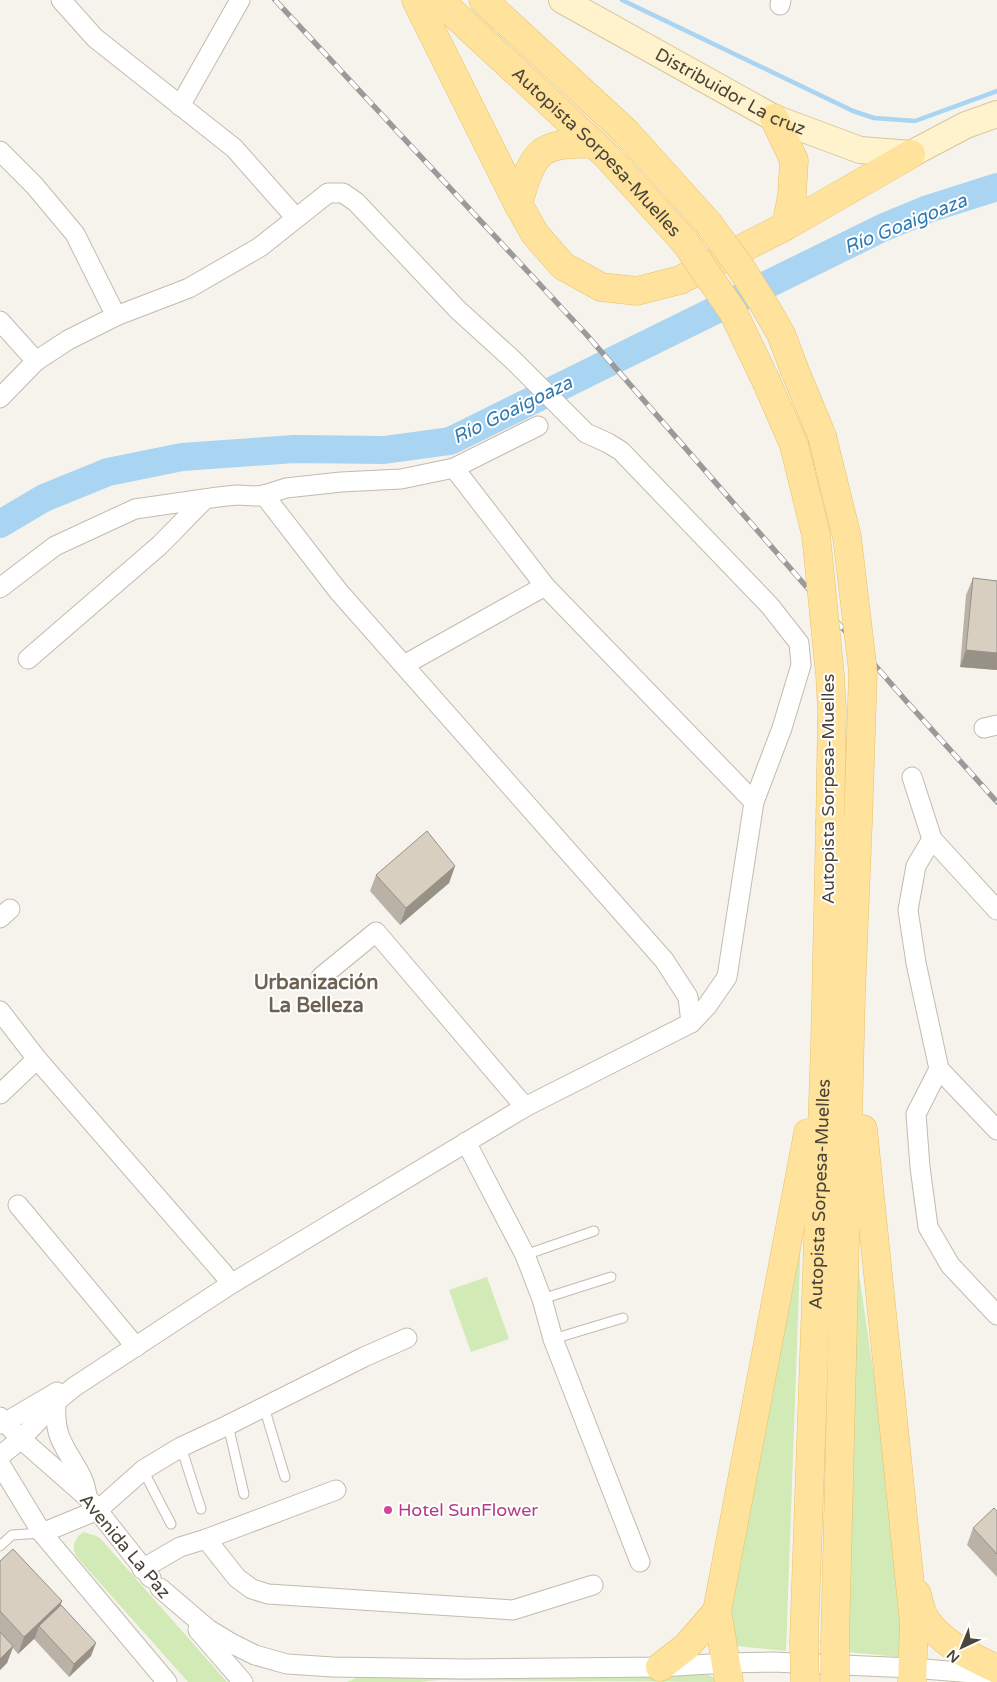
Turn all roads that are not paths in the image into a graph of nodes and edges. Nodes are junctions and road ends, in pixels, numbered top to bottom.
1 (60, 0) edge
2 (240, 0) edge
3 (416, 0) edge
4 (439, 0) edge
5 (483, 0) edge
6 (501, 0) edge
7 (562, 0) edge
8 (513, 28) junction
9 (180, 106) junction
10 (997, 114) edge
11 (774, 118) junction
12 (593, 144) junction
13 (0, 151) edge
14 (911, 154) junction
15 (518, 204) junction
16 (296, 218) junction
17 (786, 226) junction
18 (116, 316) junction
19 (0, 321) edge
20 (36, 361) junction
21 (0, 398) edge
22 (538, 426) dead end
23 (454, 468) junction
24 (264, 495) junction
25 (204, 500) junction
26 (545, 586) junction
27 (0, 588) edge
28 (28, 659) dead end
29 (404, 664) junction
30 (912, 777) dead end
31 (754, 802) junction
32 (932, 839) junction
33 (997, 910) edge
34 (321, 977) dead end
35 (851, 996) junction
36 (0, 1011) edge
37 (691, 1023) junction
38 (825, 1044) junction
39 (38, 1059) junction
40 (939, 1069) junction
41 (0, 1094) edge
42 (525, 1107) junction
43 (997, 1130) edge
44 (466, 1142) junction
45 (18, 1205) dead end
46 (594, 1231) dead end
47 (525, 1254) junction
48 (612, 1277) dead end
49 (231, 1284) junction
50 (542, 1299) junction
51 (997, 1315) edge
52 (623, 1318) dead end
53 (407, 1338) dead end
54 (553, 1339) junction
55 (136, 1347) junction
56 (74, 1387) junction
57 (56, 1402) junction
58 (264, 1406) junction
59 (2, 1421) edge
60 (228, 1425) junction
61 (21, 1439) junction
62 (181, 1446) junction
63 (0, 1456) edge
64 (0, 1464) edge
65 (144, 1470) junction
66 (285, 1477) dead end
67 (336, 1490) dead end
68 (244, 1494) dead end
69 (92, 1503) junction
70 (201, 1509) dead end
71 (171, 1524) dead end
72 (42, 1533) junction
73 (206, 1539) junction
74 (0, 1546) edge
75 (640, 1562) dead end
76 (908, 1567) junction
77 (142, 1568) junction
78 (593, 1585) dead end
79 (160, 1588) junction
80 (716, 1611) junction
81 (660, 1667) junction
82 (997, 1669) edge
83 (728, 1672) edge
84 (912, 1675) edge
85 (997, 1676) edge
86 (167, 1682) edge
87 (243, 1682) edge
88 (805, 1682) edge
89 (835, 1682) edge

1 - 9 street
2 - 9 street
3 - 15 main road
4 - 12 main road, Autopista Sorpesa-Muelles
5 - 8 main road, Autopista Sorpesa-Muelles
6 - 8 main road
7 - 11 main road, Distribuidor La cruz
8 - 35 main road, Autopista Sorpesa-Muelles, bridge
9 - 16 street
10 - 14 main road
11 - 14 main road, Distribuidor La cruz
11 - 17 main road
12 - 15 main road
12 - 38 main road, Autopista Sorpesa-Muelles, bridge
13 - 18 street
14 - 17 main road
15 - 17 main road
16 - 18 street
16 - 31 street
18 - 20 street
19 - 20 street
20 - 21 street
22 - 23 street
23 - 24 street
23 - 26 street
24 - 25 street
24 - 29 street
25 - 27 street
25 - 28 street
26 - 29 street
26 - 31 street
29 - 37 street
30 - 32 street
31 - 37 street
32 - 33 street
32 - 40 street
34 - 42 street
35 - 76 main road
35 - 89 main road, Autopista Sorpesa-Muelles, bridge
36 - 39 street
37 - 42 street
38 - 80 main road
38 - 88 main road, Autopista Sorpesa-Muelles, bridge
39 - 41 street
39 - 49 street
40 - 43 street
40 - 51 street
42 - 44 street
44 - 47 street
44 - 49 street
45 - 55 street
46 - 47 lane
47 - 50 street
48 - 50 lane
49 - 55 street
50 - 54 street
52 - 54 lane
53 - 58 street
54 - 75 street
55 - 56 street
56 - 57 street
56 - 59 street
57 - 61 street
57 - 69 street
58 - 60 street
58 - 66 lane
59 - 61 street, Avenida La Paz
60 - 62 street
60 - 68 lane
61 - 63 street
61 - 69 street, Avenida La Paz
62 - 65 street
62 - 70 lane
64 - 72 street
65 - 69 street
65 - 71 lane
67 - 73 street
69 - 72 street
69 - 77 street, Avenida La Paz
72 - 74 lane
72 - 86 street
73 - 77 street
73 - 78 street
76 - 82 main road
76 - 84 main road
77 - 79 street, Avenida La Paz
79 - 81 street
79 - 87 street, Avenida La Paz
80 - 81 main road
80 - 83 main road
81 - 83 street
83 - 84 street
84 - 85 street

